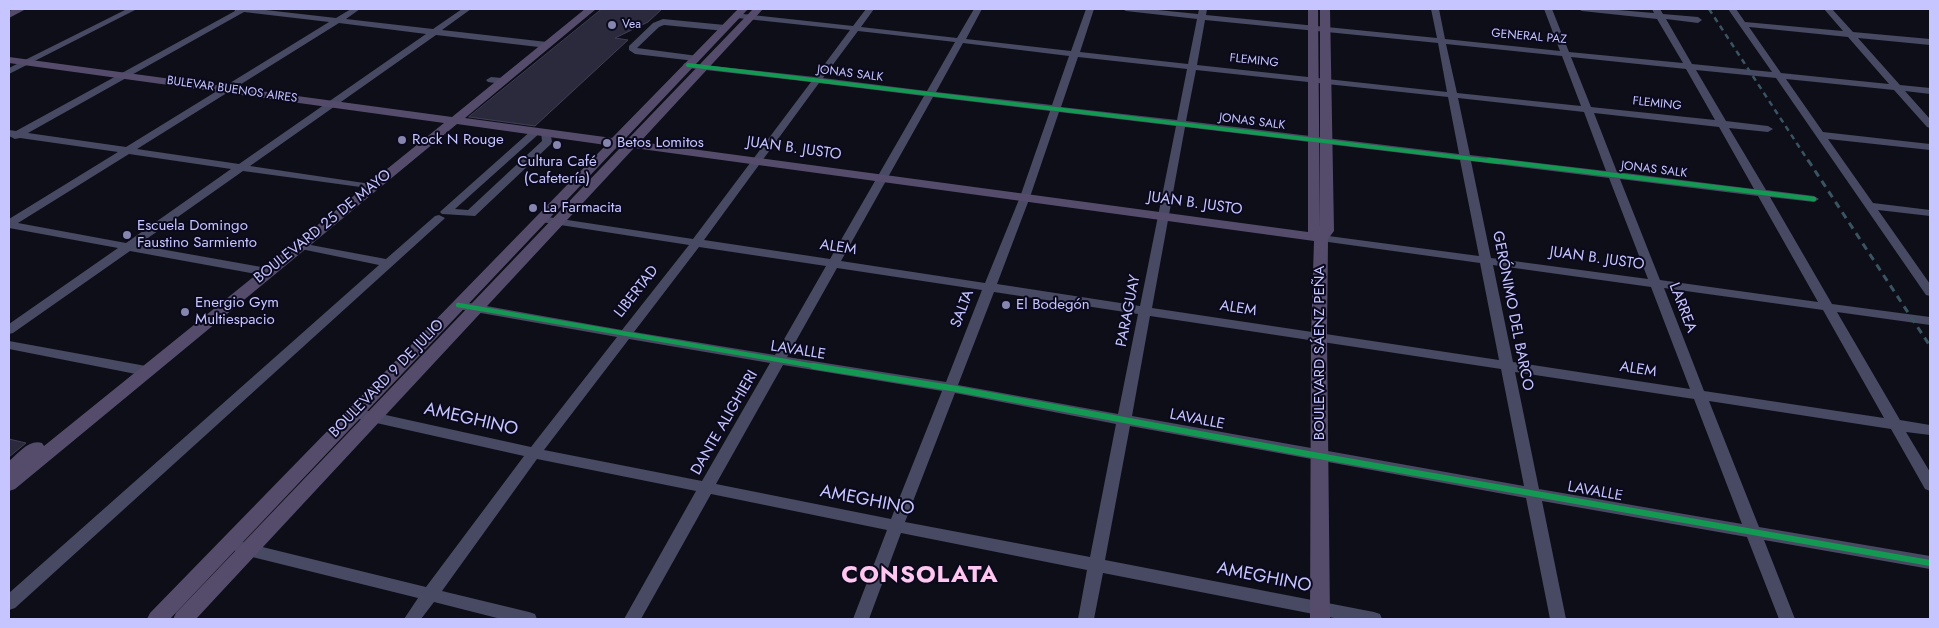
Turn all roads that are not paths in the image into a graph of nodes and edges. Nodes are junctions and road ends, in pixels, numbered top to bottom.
1 (21, 9) edge
2 (133, 9) edge
3 (238, 9) edge
4 (243, 9) edge
5 (356, 9) edge
6 (467, 9) edge
7 (579, 9) edge
8 (591, 9) edge
9 (870, 9) edge
10 (978, 9) edge
11 (1090, 9) edge
12 (1126, 9) edge
13 (1313, 9) edge
14 (1325, 9) edge
15 (1435, 9) edge
16 (1548, 9) edge
17 (1582, 9) edge
18 (1732, 9) edge
19 (1828, 9) edge
20 (747, 12) edge
21 (1658, 12) edge
22 (1203, 13) edge
23 (9, 14) edge
24 (337, 20) junction
25 (1698, 20) dead end
26 (1742, 24) junction
27 (725, 28) junction
28 (1313, 28) junction
29 (855, 29) junction
30 (1325, 29) junction
31 (434, 32) junction
32 (1850, 34) junction
33 (960, 41) junction
34 (1442, 41) junction
35 (1930, 42) edge
36 (541, 45) junction
37 (1565, 53) junction
38 (1074, 54) junction
39 (9, 60) edge
40 (27, 62) junction
41 (695, 64) junction
42 (1689, 66) junction
43 (1192, 67) junction
44 (9, 71) edge
45 (124, 75) junction
46 (1779, 76) junction
47 (1319, 80) junction
48 (817, 81) junction
49 (1898, 88) junction
50 (226, 89) junction
51 (1930, 91) edge
52 (930, 94) junction
53 (1452, 95) junction
54 (332, 103) junction
55 (1055, 109) junction
56 (1587, 109) junction
57 (450, 119) junction
58 (1181, 124) junction
59 (1723, 124) junction
60 (1930, 125) edge
61 (1768, 129) dead end
62 (541, 131) junction
63 (1820, 134) junction
64 (12, 136) edge
65 (1313, 140) junction
66 (614, 141) junction
67 (1326, 141) junction
68 (632, 144) junction
69 (1930, 147) edge
70 (127, 151) junction
71 (1465, 158) junction
72 (756, 161) junction
73 (240, 167) junction
74 (1613, 176) junction
75 (882, 178) junction
76 (366, 186) junction
77 (1763, 194) junction
78 (1025, 197) junction
79 (1814, 199) dead end
80 (1870, 206) junction
81 (1930, 214) edge
82 (442, 215) junction
83 (1164, 216) junction
84 (549, 220) junction
85 (9, 224) edge
86 (1320, 238) junction
87 (696, 243) junction
88 (300, 246) junction
89 (127, 247) junction
90 (1486, 260) junction
91 (388, 263) junction
92 (834, 264) junction
93 (261, 271) junction
94 (1655, 283) junction
95 (988, 287) junction
96 (1930, 292) edge
97 (458, 304) junction
98 (1828, 307) junction
99 (476, 308) junction
100 (1145, 311) junction
101 (1930, 321) edge
102 (9, 330) edge
103 (626, 334) junction
104 (1319, 337) junction
105 (9, 345) edge
106 (780, 360) junction
107 (1507, 366) junction
108 (140, 370) junction
109 (951, 388) junction
110 (1699, 395) junction
111 (354, 413) junction
112 (372, 417) junction
113 (1125, 419) junction
114 (1896, 425) junction
115 (1930, 430) edge
116 (534, 454) junction
117 (1319, 456) junction
118 (9, 470) edge
119 (9, 484) edge
120 (1930, 485) edge
121 (707, 488) junction
122 (1533, 494) junction
123 (896, 526) junction
124 (1752, 531) junction
125 (228, 545) junction
126 (250, 549) junction
127 (1930, 563) edge
128 (1096, 565) junction
129 (430, 595) junction
130 (9, 603) edge
131 (1320, 614) edge
132 (157, 619) edge
133 (183, 619) edge
134 (412, 619) edge
135 (529, 619) edge
136 (632, 619) edge
137 (862, 619) edge
138 (1086, 619) edge
139 (1374, 619) edge
140 (1558, 619) edge
141 (1787, 619) edge

1 - 23 main road
2 - 40 street
3 - 4 street
4 - 24 street
4 - 45 street
5 - 24 street
6 - 31 street
7 - 36 main road, BOULEVARD 25 DE MAYO
8 - 36 main road, BOULEVARD 25 DE MAYO
9 - 29 street, LIBERTAD
10 - 33 street, DANTE ALIGHIERI
11 - 38 street, SALTA
12 - 22 street, GENERAL PAZ
13 - 28 main road, BOULEVARD SÁENZ PEÑA
14 - 30 main road, BOULEVARD SÁENZ PEÑA
15 - 34 street, GERÓNIMO DEL BARCO
16 - 37 street, LARREA
17 - 21 street
18 - 26 street
19 - 32 street
20 - 27 main road, BOULEVARD 9 DE JULIO
20 - 29 street, FLEMING
20 - 41 main road, BOULEVARD 9 DE JULIO
21 - 25 street
21 - 42 street
22 - 28 street, GENERAL PAZ
22 - 43 street, PARAGUAY
24 - 31 street
24 - 50 street
26 - 32 street
26 - 46 street
27 - 41 main road, BOULEVARD 9 DE JULIO
27 - 41 street, JONAS SALK
28 - 30 street, GENERAL PAZ
28 - 47 main road, BOULEVARD SÁENZ PEÑA
29 - 33 street, FLEMING
29 - 48 street, LIBERTAD
30 - 34 street, GENERAL PAZ
30 - 47 main road, BOULEVARD SÁENZ PEÑA
31 - 36 street
31 - 54 street
32 - 35 street
32 - 49 street
33 - 38 street, FLEMING
33 - 52 street, DANTE ALIGHIERI
34 - 37 street, GENERAL PAZ
34 - 53 street, GERÓNIMO DEL BARCO
36 - 57 main road, BOULEVARD 25 DE MAYO
37 - 42 street, GENERAL PAZ
37 - 56 street, LARREA
38 - 43 street, FLEMING
38 - 55 street, SALTA
39 - 40 main road, BULEVAR BUENOS AIRES
40 - 44 street
40 - 45 main road, BULEVAR BUENOS AIRES
41 - 48 street, JONAS SALK
41 - 66 main road, BOULEVARD 9 DE JULIO
41 - 68 main road, BOULEVARD 9 DE JULIO
42 - 46 street, GENERAL PAZ
42 - 59 street
43 - 47 street, FLEMING
43 - 58 street, PARAGUAY
45 - 50 main road, BULEVAR BUENOS AIRES
45 - 64 street
46 - 49 street, GENERAL PAZ
46 - 63 street
47 - 53 street, FLEMING
47 - 65 main road, BOULEVARD SÁENZ PEÑA
47 - 67 main road, BOULEVARD SÁENZ PEÑA
48 - 52 street, JONAS SALK
48 - 72 street, LIBERTAD
49 - 51 street, GENERAL PAZ
49 - 60 street
50 - 54 main road, BULEVAR BUENOS AIRES
50 - 70 street
52 - 55 street, JONAS SALK
52 - 75 street, DANTE ALIGHIERI
53 - 56 street, FLEMING
53 - 71 street, GERÓNIMO DEL BARCO
54 - 57 main road, BULEVAR BUENOS AIRES
54 - 73 street
55 - 58 street, JONAS SALK
55 - 78 street, SALTA
56 - 59 street, FLEMING
56 - 74 street, LARREA
57 - 62 main road, JUAN B. JUSTO
57 - 76 main road, BOULEVARD 25 DE MAYO
58 - 65 street, JONAS SALK
58 - 83 street, PARAGUAY
59 - 61 street, FLEMING
59 - 77 street
62 - 66 main road, JUAN B. JUSTO
62 - 82 street
62 - 82 street
63 - 69 street
63 - 80 street
64 - 70 street
65 - 67 street, JONAS SALK
65 - 86 main road, BOULEVARD SÁENZ PEÑA
66 - 68 main road, JUAN B. JUSTO
66 - 84 main road, BOULEVARD 9 DE JULIO
67 - 71 street, JONAS SALK
67 - 86 main road, BOULEVARD SÁENZ PEÑA
68 - 72 main road, JUAN B. JUSTO
68 - 84 main road, BOULEVARD 9 DE JULIO
70 - 73 street
70 - 85 street
71 - 74 street, JONAS SALK
71 - 90 street, GERÓNIMO DEL BARCO
72 - 75 main road, JUAN B. JUSTO
72 - 87 street, LIBERTAD
73 - 76 street
73 - 89 street
74 - 77 street, JONAS SALK
74 - 94 street, LARREA
75 - 78 main road, JUAN B. JUSTO
75 - 92 street, DANTE ALIGHIERI
76 - 88 main road, BOULEVARD 25 DE MAYO
76 - 93 main road, BOULEVARD 25 DE MAYO
77 - 79 street, JONAS SALK
77 - 98 street
78 - 83 main road, JUAN B. JUSTO
78 - 95 street, SALTA
80 - 81 street
80 - 96 street
82 - 91 street
83 - 86 main road, JUAN B. JUSTO
83 - 100 street, PARAGUAY
84 - 87 street, ALEM
84 - 97 main road, BOULEVARD 9 DE JULIO
84 - 99 main road, BOULEVARD 9 DE JULIO
85 - 89 street
86 - 90 street, JUAN B. JUSTO
86 - 104 main road, BOULEVARD SÁENZ PEÑA
87 - 92 street, ALEM
87 - 103 street, LIBERTAD
88 - 91 street
88 - 93 main road, BOULEVARD 25 DE MAYO
89 - 93 street
89 - 102 street
90 - 94 street, JUAN B. JUSTO
90 - 107 street, GERÓNIMO DEL BARCO
91 - 130 street
92 - 95 street, ALEM
92 - 106 street, DANTE ALIGHIERI
93 - 108 main road, BOULEVARD 25 DE MAYO
94 - 98 street, JUAN B. JUSTO
94 - 110 street, LARREA
95 - 100 street, ALEM
95 - 109 street, SALTA
97 - 99 street, LAVALLE
97 - 111 main road, BOULEVARD 9 DE JULIO
98 - 101 street, JUAN B. JUSTO
98 - 114 street
99 - 103 street, LAVALLE
99 - 112 main road, BOULEVARD 9 DE JULIO
100 - 104 street, ALEM
100 - 113 street, PARAGUAY
103 - 106 street, LAVALLE
103 - 116 street, LIBERTAD
104 - 107 street, ALEM
104 - 117 main road, BOULEVARD SÁENZ PEÑA
105 - 108 street
106 - 109 street, LAVALLE
106 - 121 street, DANTE ALIGHIERI
107 - 110 street, ALEM
107 - 122 street, GERÓNIMO DEL BARCO
108 - 118 main road, BOULEVARD 25 DE MAYO
108 - 119 main road, BOULEVARD 25 DE MAYO
109 - 113 street, LAVALLE
109 - 123 street, SALTA
110 - 114 street, ALEM
110 - 124 street, LARREA
111 - 112 street, AMEGHINO
111 - 125 main road, BOULEVARD 9 DE JULIO
112 - 116 street, AMEGHINO
112 - 126 main road, BOULEVARD 9 DE JULIO
113 - 117 street, LAVALLE
113 - 128 street, PARAGUAY
114 - 115 street, ALEM
114 - 120 street
116 - 121 street, AMEGHINO
116 - 129 street, LIBERTAD
117 - 122 street, LAVALLE
117 - 131 main road, BOULEVARD SÁENZ PEÑA
121 - 123 street, AMEGHINO
121 - 136 street, DANTE ALIGHIERI
122 - 124 street, LAVALLE
122 - 140 street, GERÓNIMO DEL BARCO
123 - 128 street, AMEGHINO
123 - 137 street, SALTA
124 - 127 street, LAVALLE
124 - 141 street, LARREA
125 - 126 street
125 - 132 main road, BOULEVARD 9 DE JULIO
126 - 129 street
126 - 133 main road, BOULEVARD 9 DE JULIO
128 - 131 street, AMEGHINO
128 - 138 street, PARAGUAY
129 - 134 street, LIBERTAD
129 - 135 street
131 - 139 street, AMEGHINO

